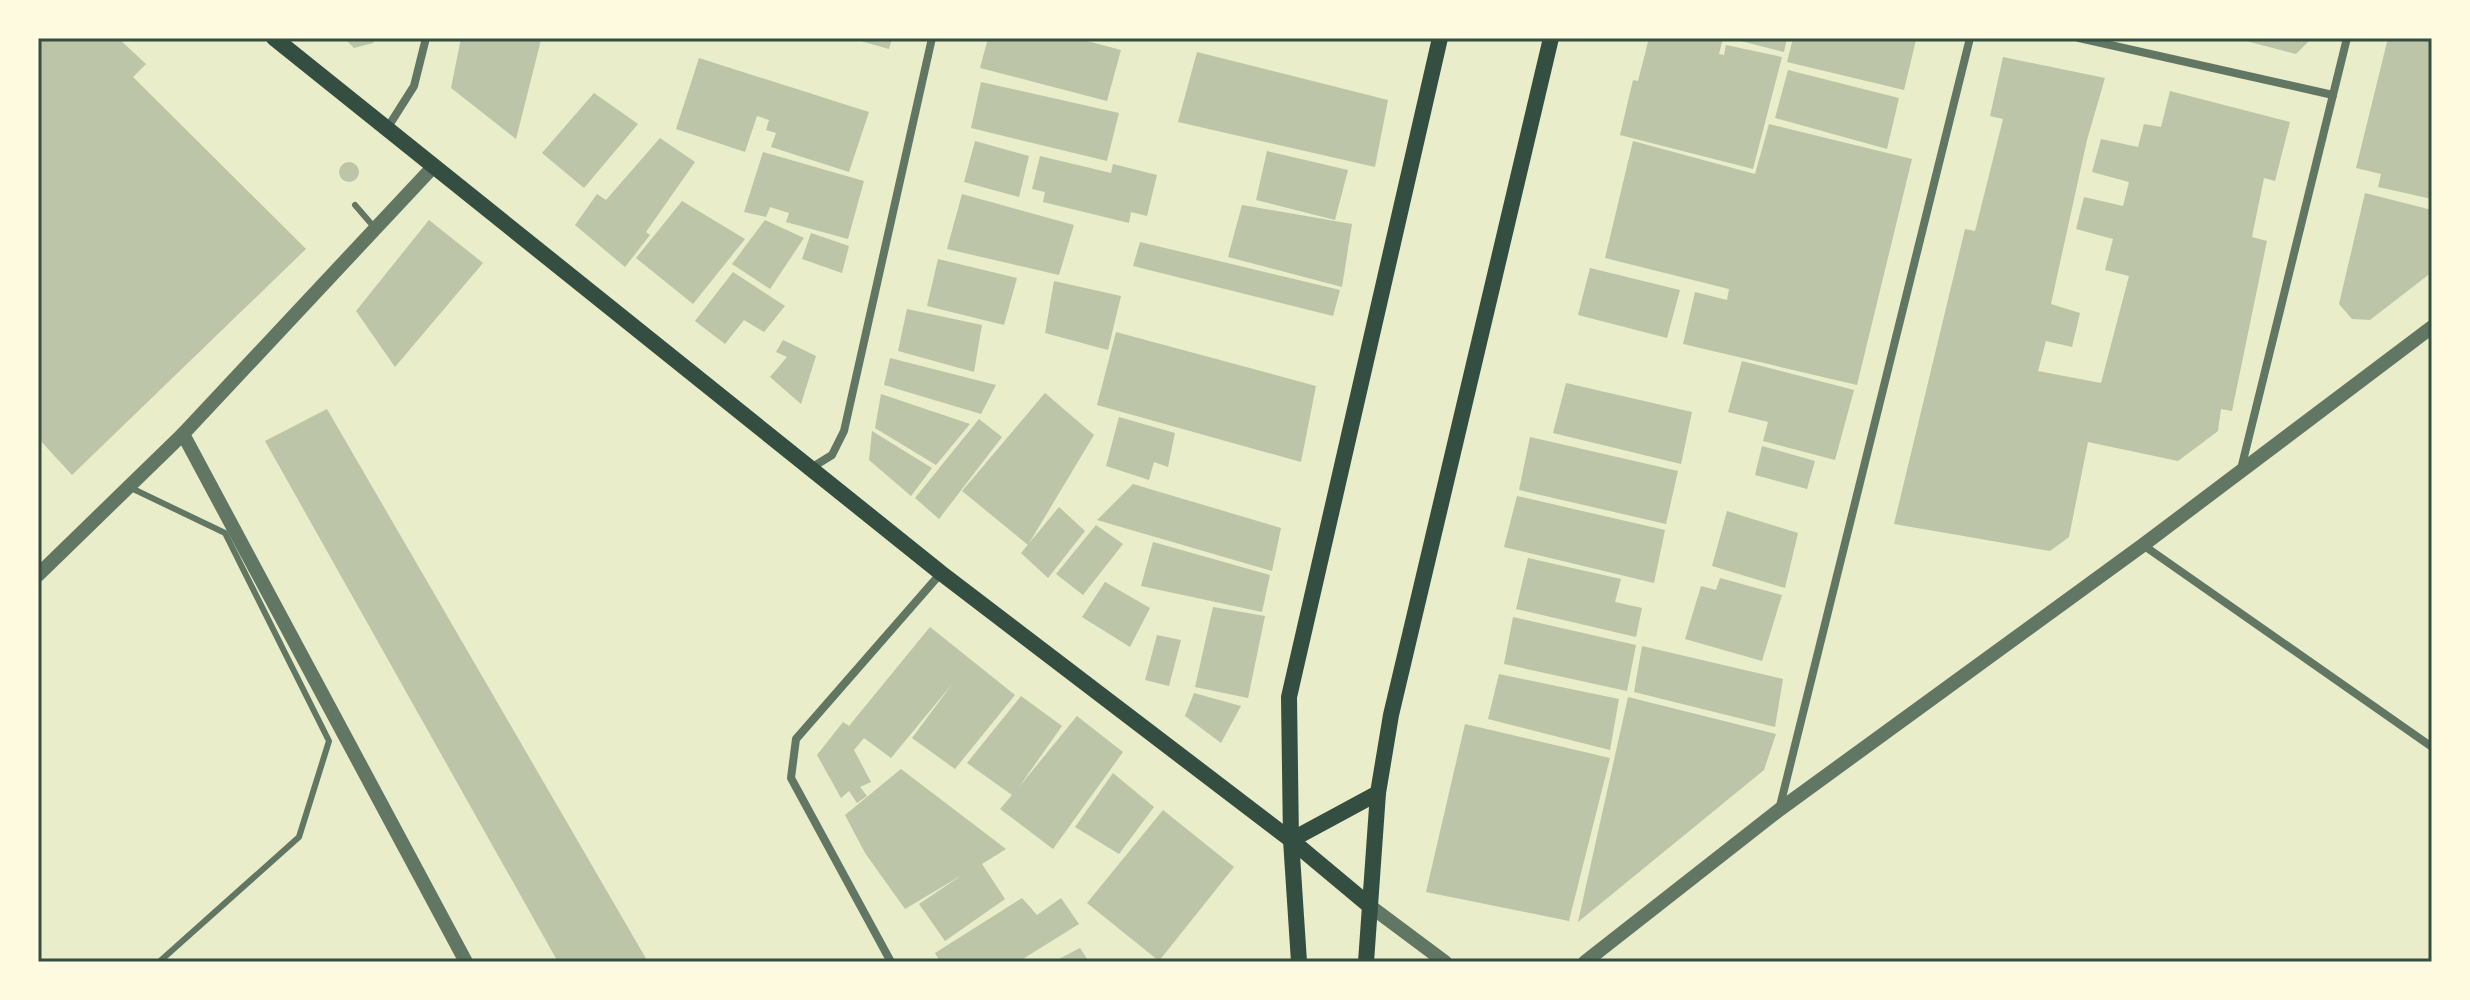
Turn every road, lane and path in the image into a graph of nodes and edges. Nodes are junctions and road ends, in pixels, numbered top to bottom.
1 (274, 38) edge
2 (426, 38) edge
3 (932, 38) edge
4 (1440, 38) edge
5 (1551, 38) edge
6 (1970, 38) edge
7 (2079, 38) edge
8 (2347, 38) edge
9 (2333, 95) junction
10 (388, 127) junction
11 (433, 167) junction
12 (355, 205) dead end
13 (376, 230) junction
14 (2432, 327) edge
15 (183, 434) junction
16 (811, 468) junction
17 (2241, 469) junction
18 (129, 487) junction
19 (2143, 545) junction
20 (39, 572) edge
21 (941, 573) junction
22 (2432, 747) edge
23 (1378, 793) junction
24 (1779, 810) junction
25 (1291, 840) junction
26 (1370, 906) junction
27 (159, 962) edge
28 (466, 962) edge
29 (891, 962) edge
30 (1299, 962) edge
31 (1366, 962) edge
32 (1445, 962) edge
33 (1585, 962) edge

1 - 10 main road
2 - 10 street
3 - 16 street
4 - 25 main road
5 - 23 main road
6 - 24 street
7 - 9 street
8 - 9 street
9 - 17 street
10 - 11 main road
11 - 13 street
11 - 16 main road
12 - 13 lane
13 - 15 street
14 - 17 street
15 - 18 street
15 - 28 street
16 - 21 main road
17 - 19 street
18 - 20 street
18 - 27 lane
19 - 22 street
19 - 24 street
21 - 25 main road
21 - 29 street
23 - 25 main road
23 - 26 main road
24 - 33 street
25 - 26 main road
25 - 30 main road
26 - 31 main road
26 - 32 street

